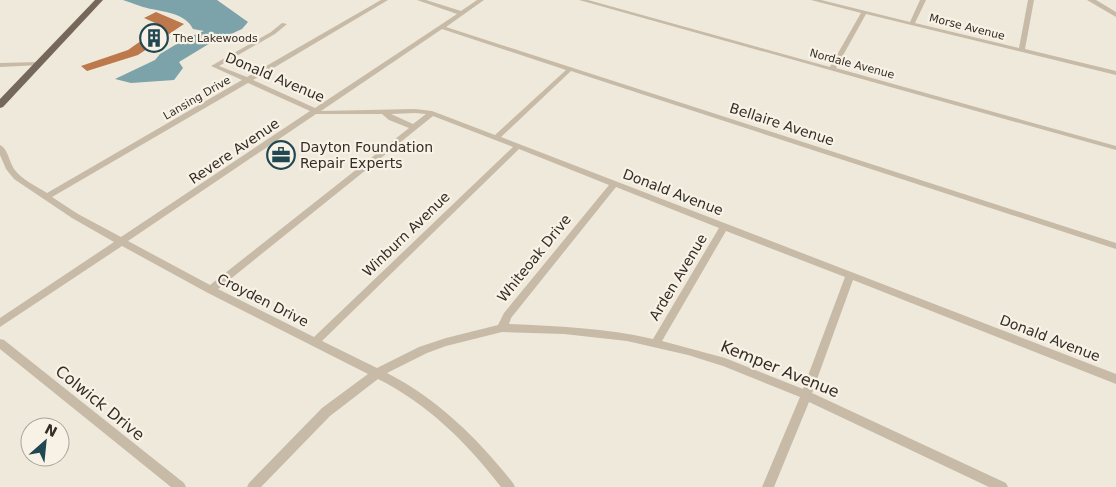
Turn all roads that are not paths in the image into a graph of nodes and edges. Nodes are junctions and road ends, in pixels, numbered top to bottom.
1 (99, 0) edge
2 (385, 0) edge
3 (420, 0) edge
4 (481, 0) edge
5 (582, 0) edge
6 (814, 0) edge
7 (922, 0) edge
8 (1031, 0) edge
9 (1092, 0) edge
10 (822, 1) edge
11 (864, 12) junction
12 (461, 13) junction
13 (1116, 15) edge
14 (284, 24) dead end
15 (912, 24) junction
16 (441, 27) junction
17 (1022, 50) junction
18 (39, 64) junction
19 (0, 65) edge
20 (570, 69) junction
21 (832, 69) junction
22 (1116, 73) edge
23 (248, 80) junction
24 (0, 105) edge
25 (314, 111) junction
26 (384, 112) junction
27 (432, 113) junction
28 (414, 127) junction
29 (496, 137) junction
30 (518, 146) junction
31 (0, 147) edge
32 (1116, 148) edge
33 (614, 184) junction
34 (46, 197) junction
35 (724, 226) junction
36 (122, 242) junction
37 (1116, 246) edge
38 (850, 275) junction
39 (211, 290) junction
40 (0, 323) edge
41 (502, 328) junction
42 (315, 342) junction
43 (0, 343) edge
44 (656, 343) junction
45 (376, 374) junction
46 (1116, 379) edge
47 (806, 395) junction
48 (180, 487) edge
49 (253, 487) edge
50 (509, 487) edge
51 (768, 487) edge
52 (1002, 487) edge

1 - 18 main road
2 - 23 street, Lansing Drive
3 - 12 street
4 - 12 street, Revere Avenue
5 - 21 street, Nordale Avenue
6 - 10 street, Morse Avenue
7 - 15 street
8 - 17 street
9 - 13 street
10 - 11 street, Morse Avenue
11 - 15 street, Morse Avenue
11 - 21 street
12 - 16 street, Revere Avenue
14 - 23 street, Donald Avenue
15 - 17 street, Morse Avenue
16 - 20 street, Bellaire Avenue
16 - 25 street, Revere Avenue
17 - 22 street, Morse Avenue
18 - 19 street
18 - 24 main road
20 - 29 street
20 - 37 street, Bellaire Avenue
21 - 32 street, Nordale Avenue
23 - 25 street, Donald Avenue
23 - 34 street, Lansing Drive
25 - 26 street, Donald Avenue
25 - 36 street, Revere Avenue
26 - 27 street, Donald Avenue
26 - 28 street
27 - 28 street
27 - 29 street, Donald Avenue
28 - 39 street
29 - 30 street, Donald Avenue
30 - 33 street, Donald Avenue
30 - 42 street, Winburn Avenue
31 - 34 street, Croyden Drive
33 - 35 street, Donald Avenue
33 - 41 street, Whiteoak Drive
34 - 36 street, Croyden Drive
35 - 38 street, Donald Avenue
35 - 44 street, Arden Avenue
36 - 39 street, Croyden Drive
36 - 40 street, Revere Avenue
38 - 46 street, Donald Avenue
38 - 47 street
39 - 42 street, Croyden Drive
41 - 44 street, Kemper Avenue
41 - 45 street
42 - 45 street, Croyden Drive
43 - 48 street, Colwick Drive
44 - 47 street, Kemper Avenue
45 - 49 street
45 - 50 street, Croyden Drive
47 - 51 street
47 - 52 street, Kemper Avenue

